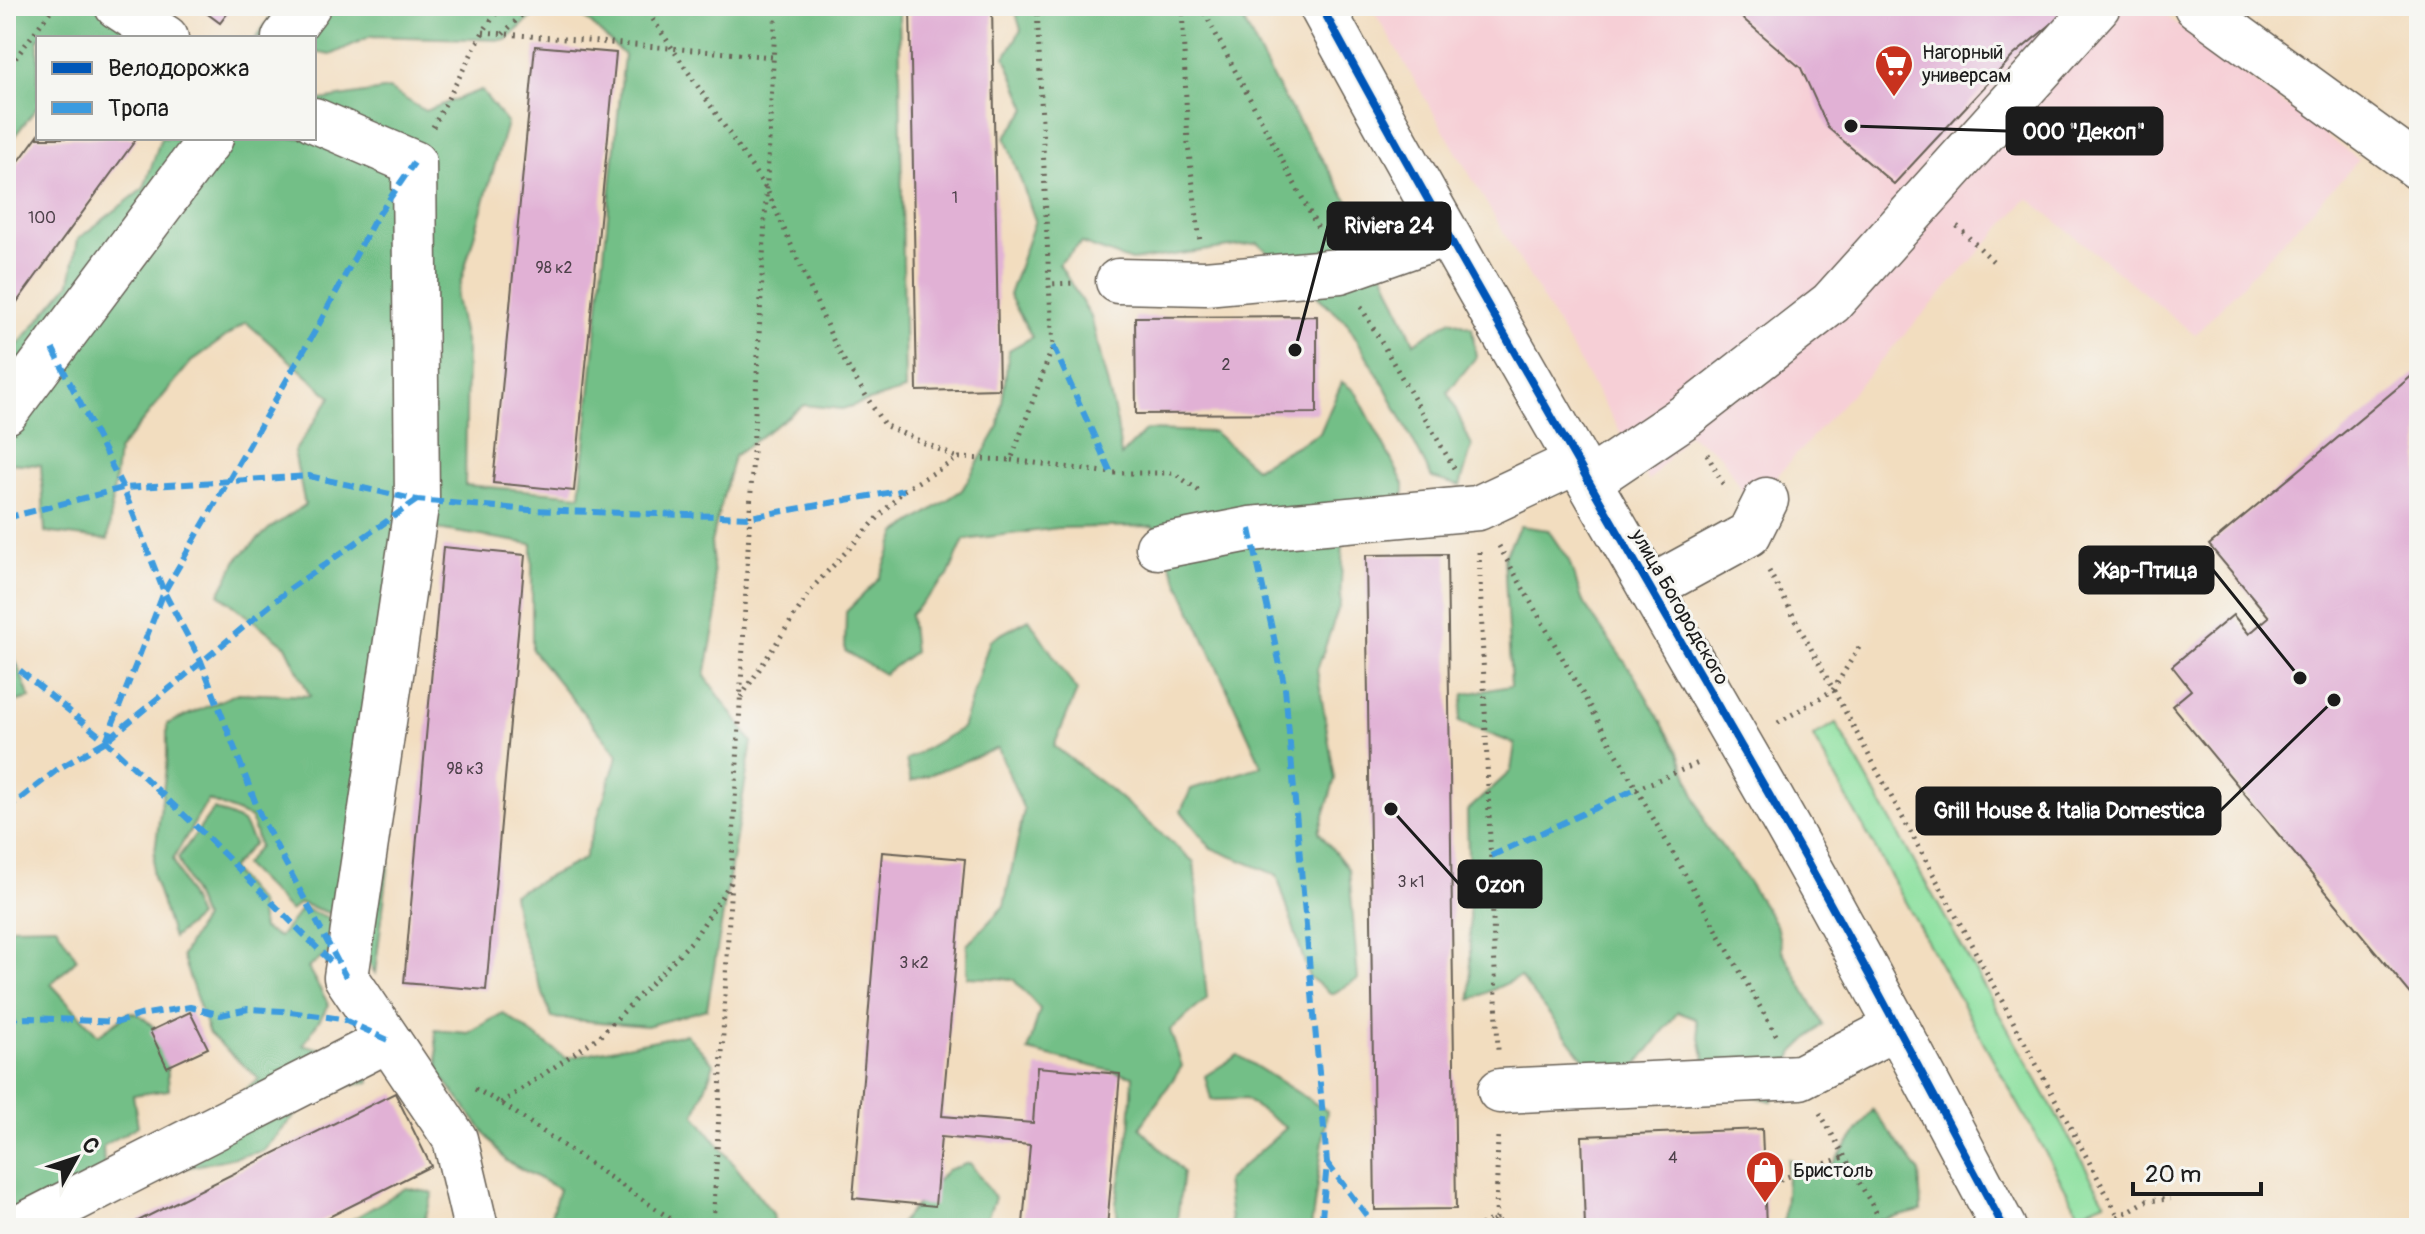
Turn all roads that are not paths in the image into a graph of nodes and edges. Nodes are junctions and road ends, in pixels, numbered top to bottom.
1 (117, 6) edge
2 (308, 6) edge
3 (1321, 6) edge
4 (2098, 6) edge
5 (2196, 6) edge
6 (163, 36) edge
7 (286, 36) edge
8 (316, 121) edge
9 (210, 140) edge
10 (2419, 168) edge
11 (1446, 234) junction
12 (1118, 281) road end
13 (6, 412) edge
14 (1582, 472) junction
15 (1757, 517) road end
16 (1158, 547) dead end
17 (1650, 588) junction
18 (1897, 1027) junction
19 (388, 1040) junction
20 (1500, 1091) road end
21 (18, 1228) edge
22 (476, 1228) edge
23 (2004, 1228) edge

1 - 6 street
2 - 7 street
3 - 11 street, улица Богородского
4 - 14 street
5 - 10 street
8 - 19 street
9 - 13 street
11 - 12 street
11 - 14 street, улица Богородского
14 - 16 street
14 - 17 street, улица Богородского
15 - 17 street
17 - 18 street, улица Богородского
18 - 20 street
18 - 23 street, улица Богородского
19 - 21 street
19 - 22 street

